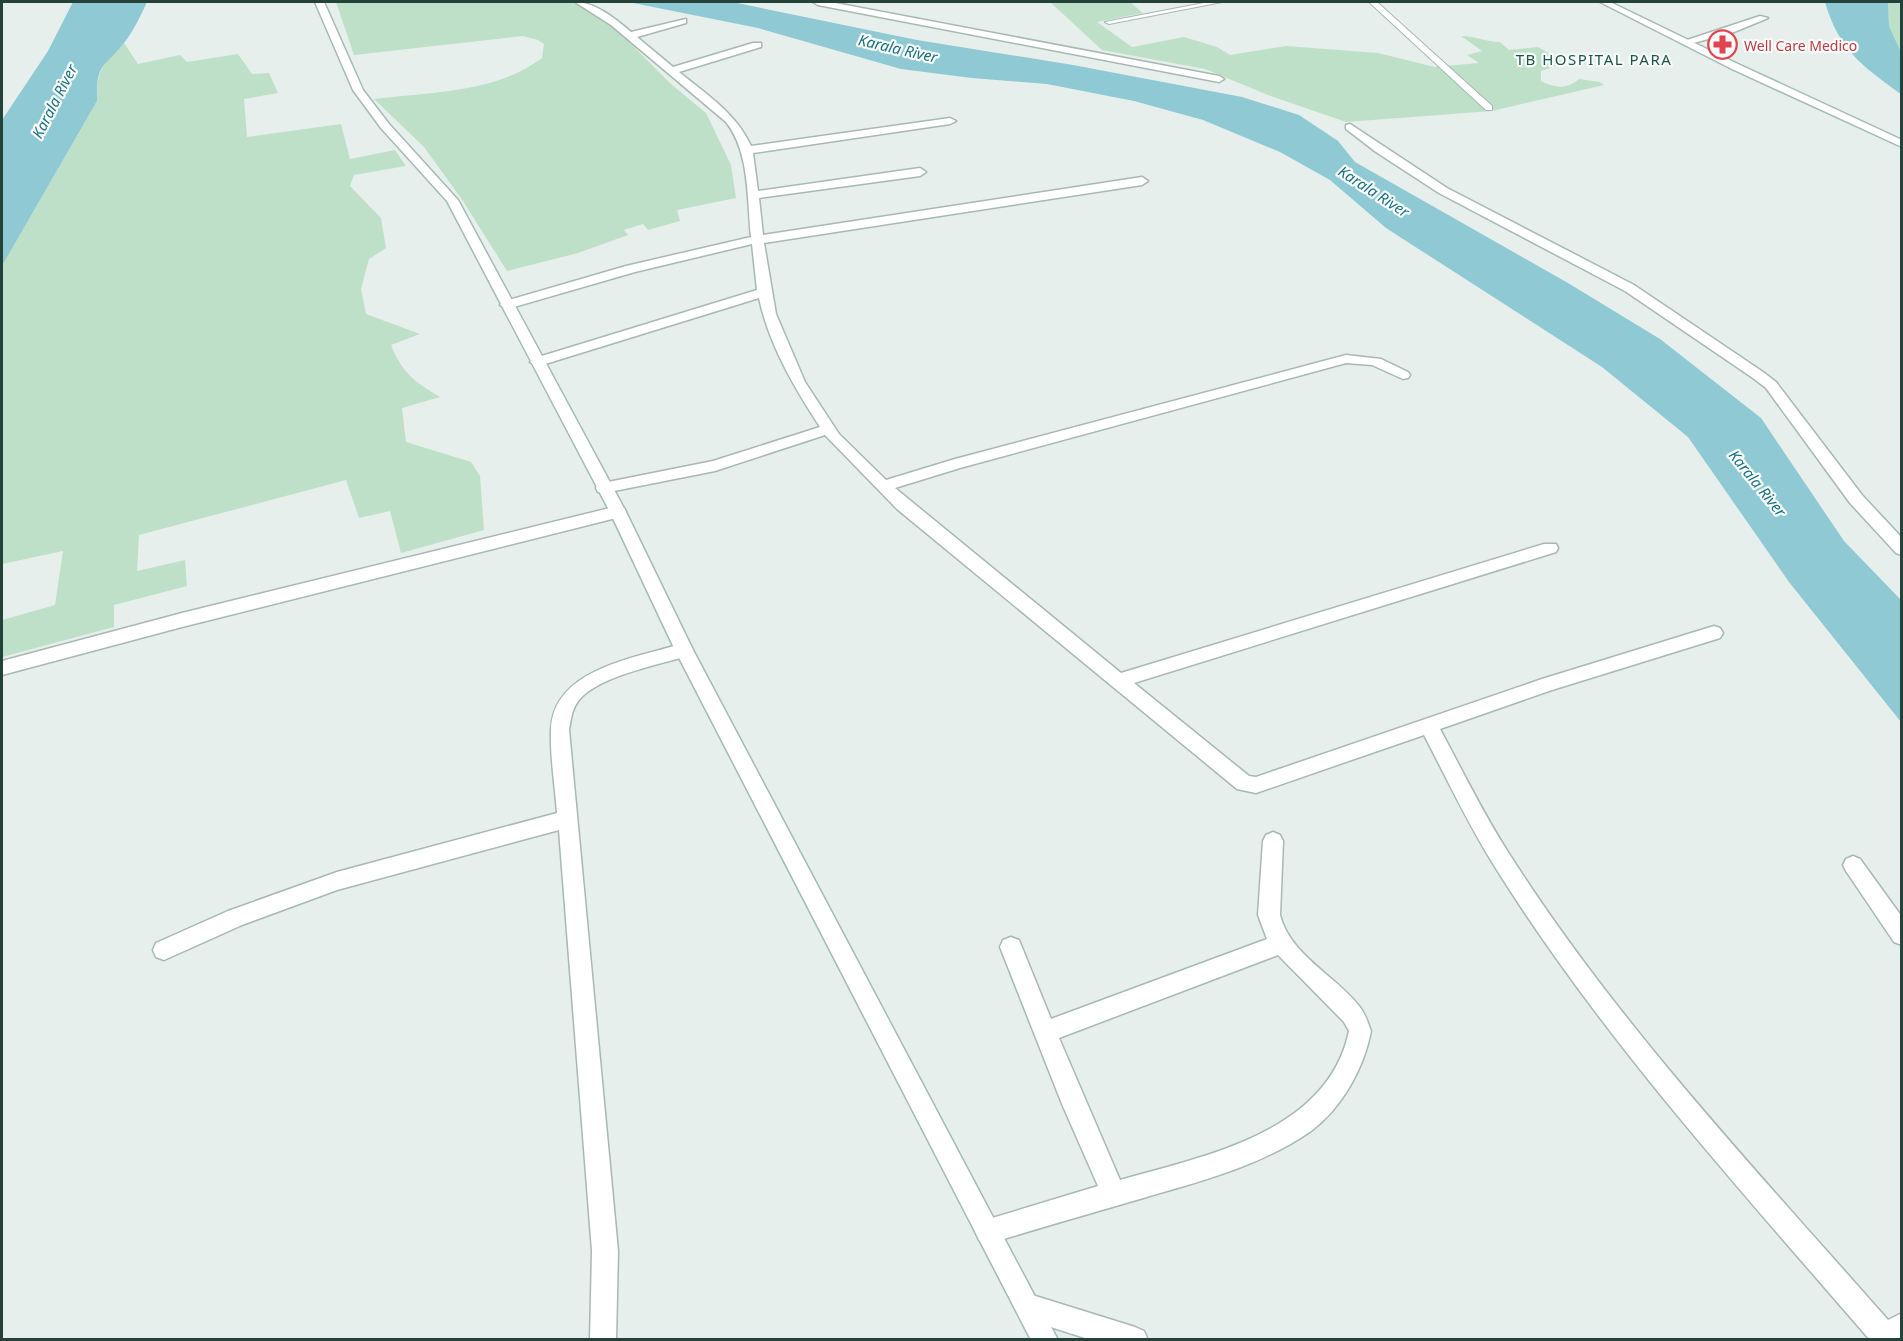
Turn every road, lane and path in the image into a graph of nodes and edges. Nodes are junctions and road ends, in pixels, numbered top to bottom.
1 (319, 2) edge
2 (579, 2) edge
3 (818, 2) edge
4 (1218, 2) edge
5 (1373, 2) edge
6 (1604, 2) edge
7 (1763, 18) dead end
8 (683, 21) dead end
9 (1109, 22) dead end
10 (628, 36) junction
11 (1686, 42) junction
12 (735, 44) dead end
13 (757, 45) dead end
14 (667, 68) junction
15 (1219, 79) dead end
16 (1489, 108) dead end
17 (950, 121) dead end
18 (1350, 127) dead end
19 (1902, 144) edge
20 (747, 150) junction
21 (920, 172) dead end
22 (1142, 181) dead end
23 (754, 195) junction
24 (759, 240) junction
25 (764, 292) junction
26 (507, 305) junction
27 (537, 362) junction
28 (1403, 375) dead end
29 (829, 429) junction
30 (883, 486) junction
31 (604, 488) junction
32 (618, 512) junction
33 (1550, 548) dead end
34 (1902, 549) edge
35 (1714, 633) dead end
36 (684, 650) junction
37 (2, 668) edge
38 (1118, 681) junction
39 (1428, 724) junction
40 (568, 819) junction
41 (1273, 841) dead end
42 (1853, 865) dead end
43 (1902, 935) edge
44 (1281, 944) junction
45 (1011, 947) dead end
46 (164, 950) dead end
47 (1045, 1032) junction
48 (1114, 1194) junction
49 (988, 1231) junction
50 (1029, 1307) junction
51 (1891, 1334) edge
52 (603, 1340) edge
53 (1045, 1340) edge
54 (1135, 1340) edge

1 - 26 street
2 - 10 street
3 - 15 street
4 - 9 lane
5 - 16 lane
6 - 11 street
7 - 11 street
8 - 10 street
10 - 14 street
11 - 19 street
12 - 14 street
13 - 14 street
14 - 20 street
17 - 20 street
18 - 34 street
20 - 23 street
21 - 23 street
22 - 24 street
23 - 24 street
24 - 25 street
24 - 26 street
25 - 27 street
25 - 29 street
26 - 27 street
27 - 31 street
28 - 30 street
29 - 30 street
29 - 31 street
30 - 38 street
31 - 32 street
32 - 36 street
32 - 37 street
33 - 38 street
35 - 39 street
36 - 40 street
36 - 49 street
38 - 39 street
39 - 51 street
40 - 46 street
40 - 52 street
41 - 44 street
42 - 43 street
44 - 47 street
44 - 48 street
45 - 47 street
47 - 48 street
48 - 49 street
49 - 50 street
50 - 53 street
50 - 54 street

